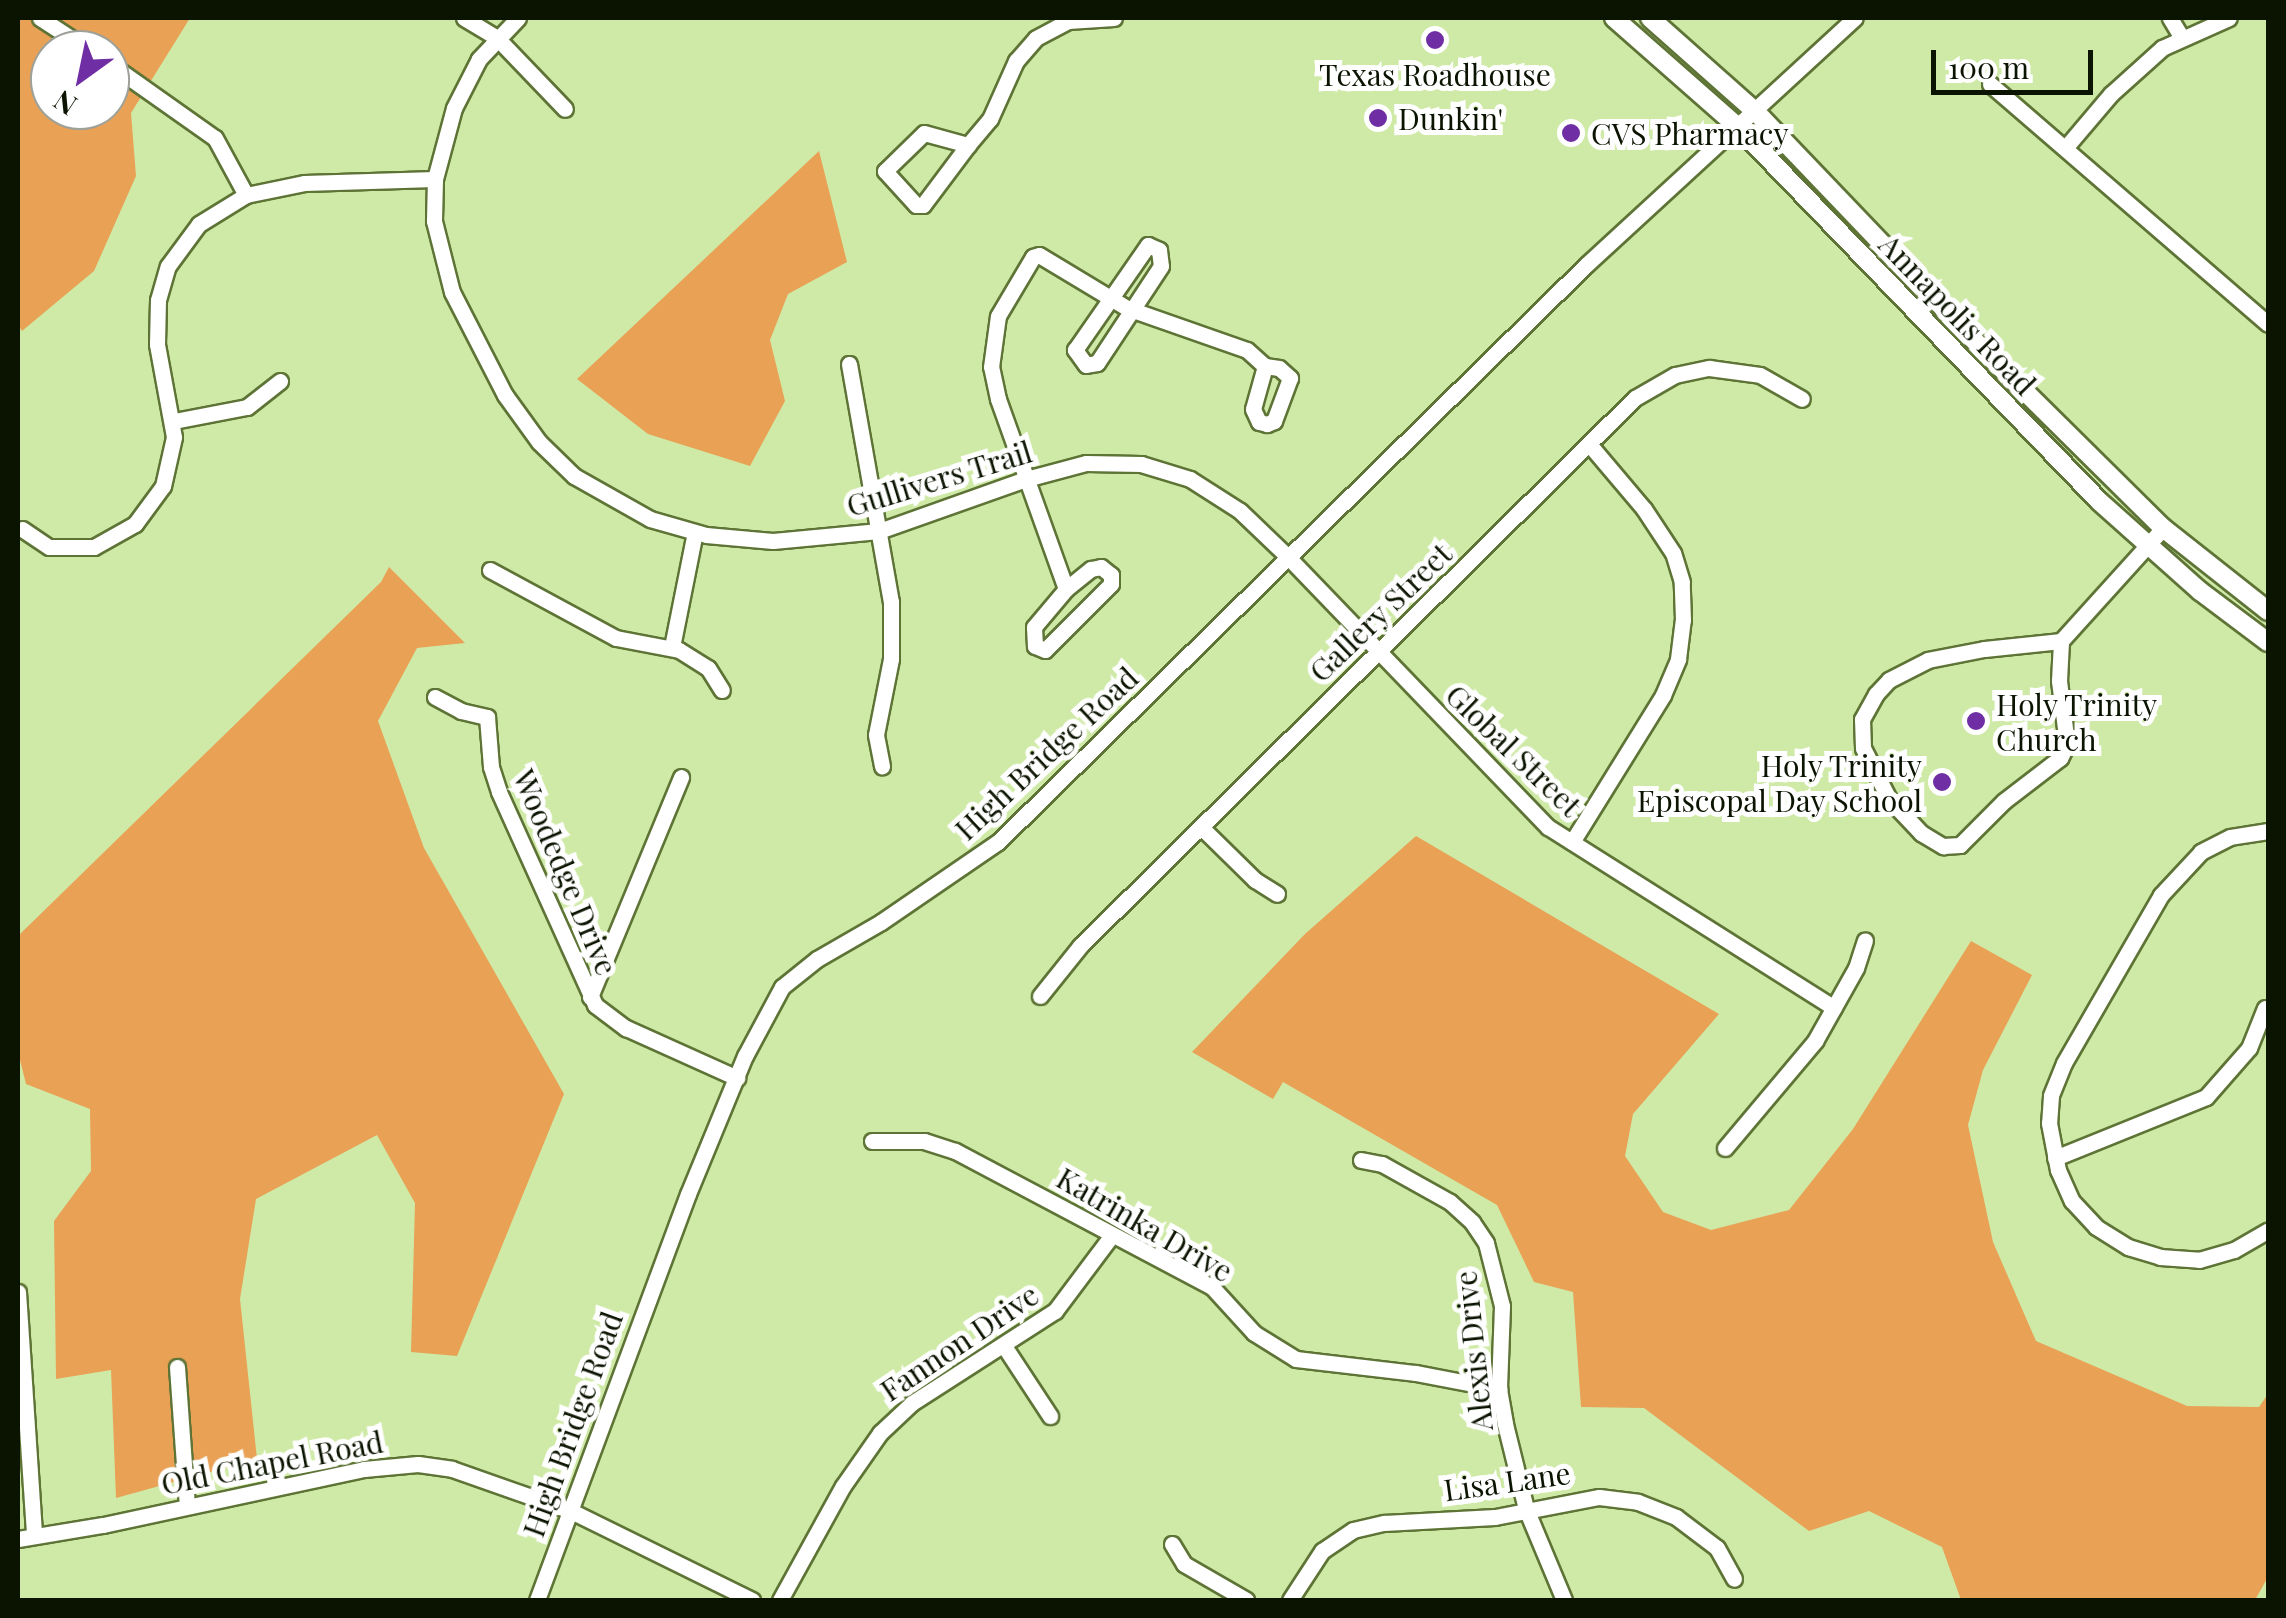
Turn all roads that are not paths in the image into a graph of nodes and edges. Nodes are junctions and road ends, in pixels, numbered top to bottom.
1 (464, 18) edge
2 (518, 18) edge
3 (1114, 18) edge
4 (1614, 18) edge
5 (1650, 18) edge
6 (1856, 18) edge
7 (2170, 18) edge
8 (2229, 18) edge
9 (1053, 21) edge
10 (497, 38) junction
11 (2182, 38) junction
12 (130, 78) edge
13 (1990, 84) dead end
14 (565, 108) dead end
15 (1756, 112) junction
16 (1738, 127) junction
17 (968, 145) junction
18 (2066, 147) junction
19 (435, 179) junction
20 (246, 196) junction
21 (1108, 298) junction
22 (1132, 310) junction
23 (2268, 324) edge
24 (849, 364) dead end
25 (1266, 366) dead end
26 (280, 381) dead end
27 (1802, 399) dead end
28 (174, 421) junction
29 (1590, 444) junction
30 (1026, 479) junction
31 (22, 528) dead end
32 (2163, 528) junction
33 (880, 531) junction
34 (695, 532) junction
35 (2148, 546) junction
36 (1288, 558) junction
37 (490, 570) dead end
38 (1066, 589) junction
39 (2268, 611) edge
40 (2061, 641) junction
41 (2268, 642) edge
42 (672, 647) junction
43 (1378, 653) junction
44 (722, 690) dead end
45 (435, 697) dead end
46 (882, 766) dead end
47 (680, 777) dead end
48 (1200, 827) junction
49 (2268, 831) edge
50 (1572, 842) junction
51 (1277, 894) dead end
52 (1866, 940) dead end
53 (1040, 996) dead end
54 (590, 997) junction
55 (1834, 1008) junction
56 (2265, 1008) dead end
57 (737, 1078) junction
58 (872, 1141) dead end
59 (1725, 1148) dead end
60 (2055, 1158) junction
61 (1361, 1160) dead end
62 (2268, 1230) edge
63 (1112, 1235) junction
64 (18, 1292) edge
65 (1004, 1346) junction
66 (176, 1367) dead end
67 (1499, 1389) junction
68 (1050, 1416) dead end
69 (187, 1505) junction
70 (1526, 1509) junction
71 (571, 1511) junction
72 (26, 1537) edge
73 (1172, 1544) dead end
74 (1734, 1579) dead end
75 (537, 1600) edge
76 (752, 1600) edge
77 (780, 1600) edge
78 (1246, 1600) edge
79 (1290, 1600) edge
80 (1564, 1600) edge

1 - 10 street
2 - 10 street, Gullivers Trail
3 - 9 street
4 - 16 main road, Annapolis Road
5 - 15 main road, Annapolis Road
6 - 15 street, High Bridge Road
7 - 11 street
8 - 11 street
9 - 17 street
10 - 14 street
10 - 19 street, Gullivers Trail
11 - 18 street
12 - 20 street
13 - 18 street
15 - 16 street, High Bridge Road
15 - 32 main road, Annapolis Road
16 - 35 main road, Annapolis Road
16 - 36 street, High Bridge Road
17 - 17 street
18 - 23 street
19 - 20 street
19 - 34 street, Gullivers Trail
20 - 28 street
21 - 22 street
21 - 22 street
21 - 22 street
21 - 30 street
22 - 25 street
24 - 33 street
26 - 28 street
27 - 29 street, Gallery Street
28 - 31 street
29 - 43 street, Gallery Street
29 - 50 street
30 - 33 street, Gullivers Trail
30 - 36 street, Gullivers Trail
30 - 38 street
32 - 35 street
32 - 39 main road, Annapolis Road
33 - 34 street, Gullivers Trail
33 - 46 street
34 - 42 street
35 - 40 street
35 - 41 main road, Annapolis Road
36 - 43 street, Global Street
36 - 57 street, High Bridge Road
37 - 42 street
38 - 38 street
40 - 40 street
42 - 44 street
43 - 48 street, Gallery Street
43 - 50 street, Global Street
45 - 54 street, Woodedge Drive
47 - 54 street
48 - 51 street
48 - 53 street, Gallery Street
49 - 60 street
50 - 55 street, Global Street
52 - 55 street
54 - 57 street, Woodedge Drive
55 - 59 street
56 - 60 street
57 - 71 street, High Bridge Road
58 - 63 street, Katrinka Drive
60 - 62 street
61 - 67 street, Alexis Drive
63 - 65 street, Fannon Drive
63 - 67 street, Katrinka Drive
64 - 72 street
65 - 68 street
65 - 77 street, Fannon Drive
66 - 69 street
67 - 70 street, Alexis Drive
69 - 71 street, Old Chapel Road
69 - 72 street, Old Chapel Road
70 - 74 street, Lisa Lane
70 - 79 street, Lisa Lane
70 - 80 street, Alexis Drive
71 - 75 street, High Bridge Road
71 - 76 street, Old Chapel Road
73 - 78 street

